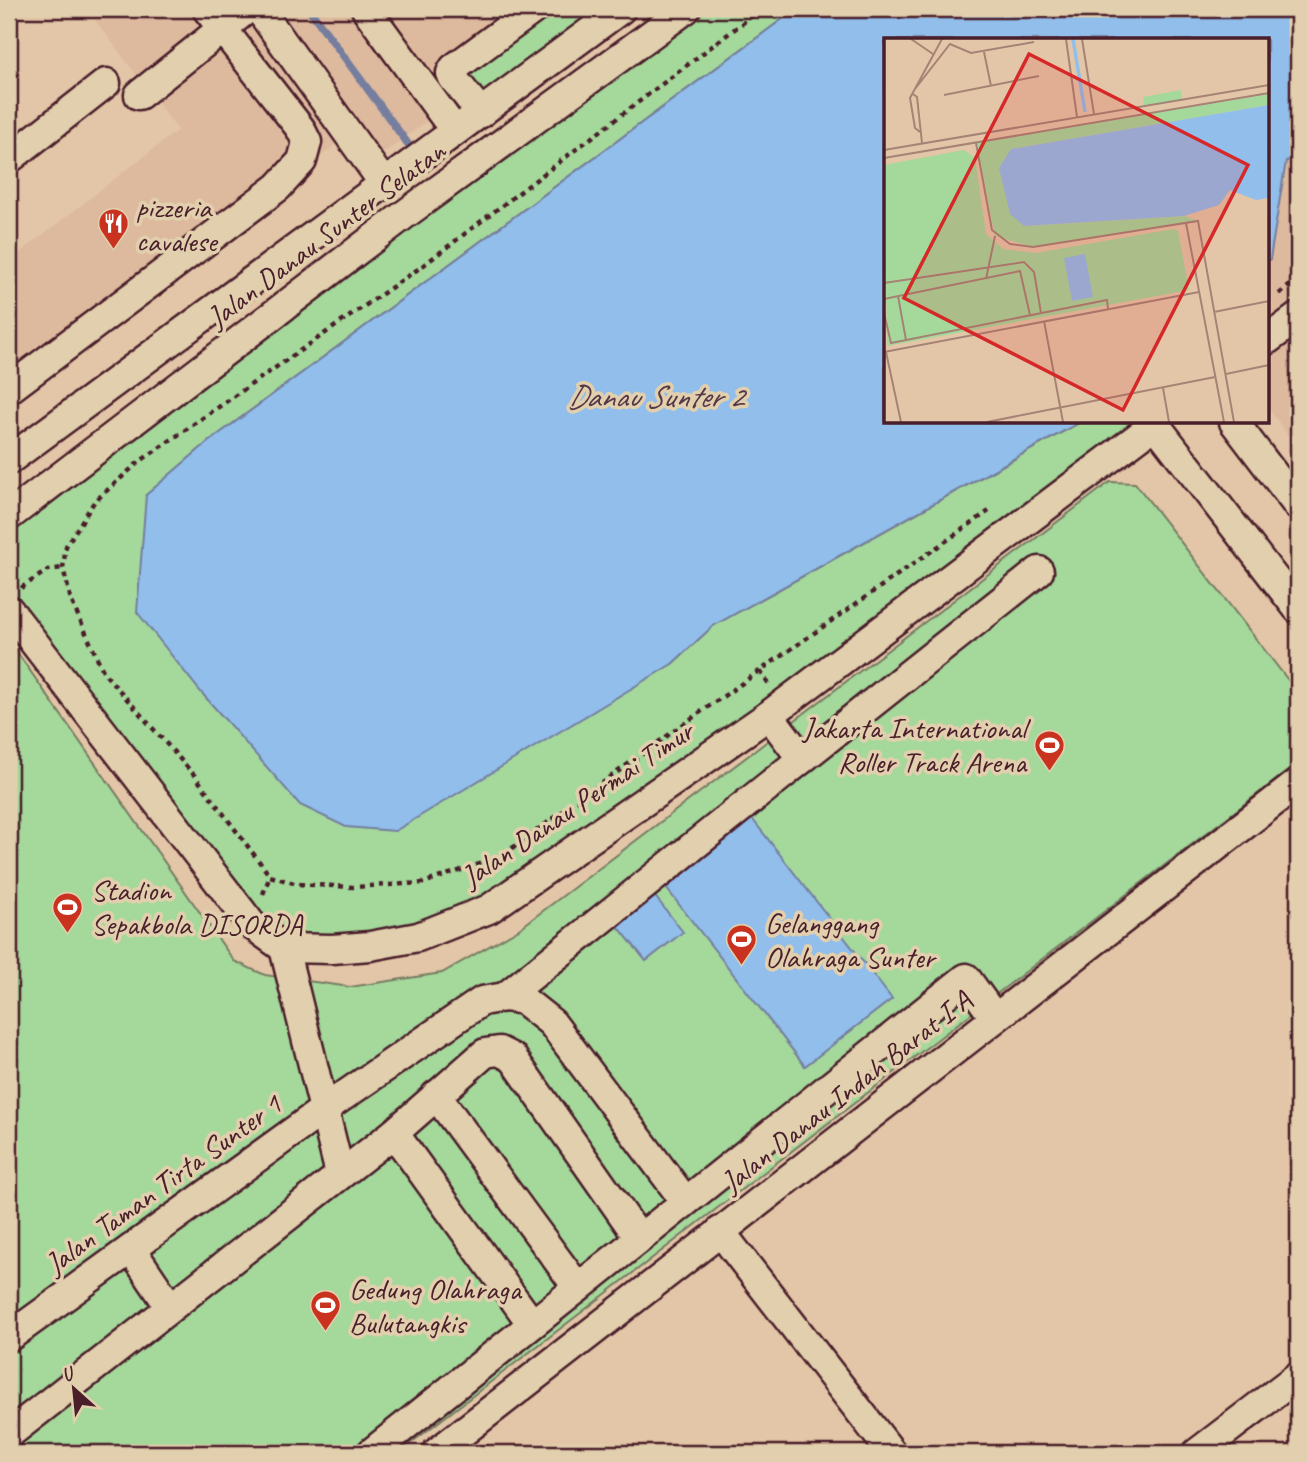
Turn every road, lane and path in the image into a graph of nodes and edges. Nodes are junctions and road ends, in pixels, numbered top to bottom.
1 (247, 9) edge
2 (259, 9) edge
3 (366, 9) edge
4 (534, 9) edge
5 (621, 9) edge
6 (686, 9) edge
7 (761, 9) edge
8 (214, 19) edge
9 (106, 83) dead end
10 (139, 95) dead end
11 (481, 113) junction
12 (447, 137) junction
13 (9, 159) edge
14 (391, 180) junction
15 (1298, 279) edge
16 (1277, 295) dead end
17 (1298, 317) edge
18 (1268, 339) edge
19 (9, 389) edge
20 (1155, 424) edge
21 (1157, 424) edge
22 (1236, 424) edge
23 (9, 460) edge
24 (1298, 506) edge
25 (995, 507) dead end
26 (9, 516) edge
27 (63, 568) junction
28 (1039, 571) dead end
29 (14, 600) edge
30 (1298, 609) edge
31 (769, 715) junction
32 (802, 759) junction
33 (1298, 782) edge
34 (284, 947) junction
35 (505, 997) junction
36 (995, 1018) junction
37 (436, 1094) junction
38 (323, 1110) junction
39 (394, 1133) junction
40 (340, 1174) junction
41 (685, 1201) junction
42 (720, 1231) junction
43 (639, 1238) junction
44 (131, 1249) junction
45 (578, 1288) junction
46 (170, 1307) junction
47 (532, 1325) junction
48 (9, 1337) edge
49 (1298, 1376) edge
50 (9, 1434) edge
51 (371, 1453) edge
52 (436, 1453) edge
53 (892, 1453) edge
54 (1197, 1453) edge

1 - 8 street
2 - 14 street
3 - 12 street
4 - 11 street
5 - 11 street, Jalan Danau Sunter Selatan
6 - 26 street, Jalan Danau Sunter Selatan
7 - 27 path
8 - 10 street
8 - 19 street
9 - 13 street
11 - 12 street, Jalan Danau Sunter Selatan
12 - 14 street, Jalan Danau Sunter Selatan
14 - 23 street, Jalan Danau Sunter Selatan
15 - 16 path
17 - 18 street
20 - 31 street, Jalan Danau Permai Timur
21 - 30 street
22 - 24 street
25 - 27 path
27 - 29 path
28 - 32 street
29 - 34 street
31 - 32 street
31 - 34 street, Jalan Danau Permai Timur
32 - 35 street
33 - 36 street, Jalan Danau Indah Barat I A
34 - 38 street, Jalan Taman Tirta Sunter 1
35 - 38 street, Jalan Taman Tirta Sunter 1
35 - 41 street
36 - 41 street
36 - 42 street, Jalan Danau Indah Barat I A
37 - 39 street
37 - 43 street
37 - 45 street
38 - 40 street, Jalan Taman Tirta Sunter 1
38 - 44 street, Jalan Taman Tirta Sunter 1
39 - 40 street
39 - 47 street
40 - 46 street
41 - 43 street
42 - 52 street, Jalan Danau Indah Barat I A
42 - 53 street
43 - 45 street
44 - 46 street
44 - 48 street, Jalan Taman Tirta Sunter 1
45 - 47 street
46 - 50 street
47 - 51 street
49 - 54 street

